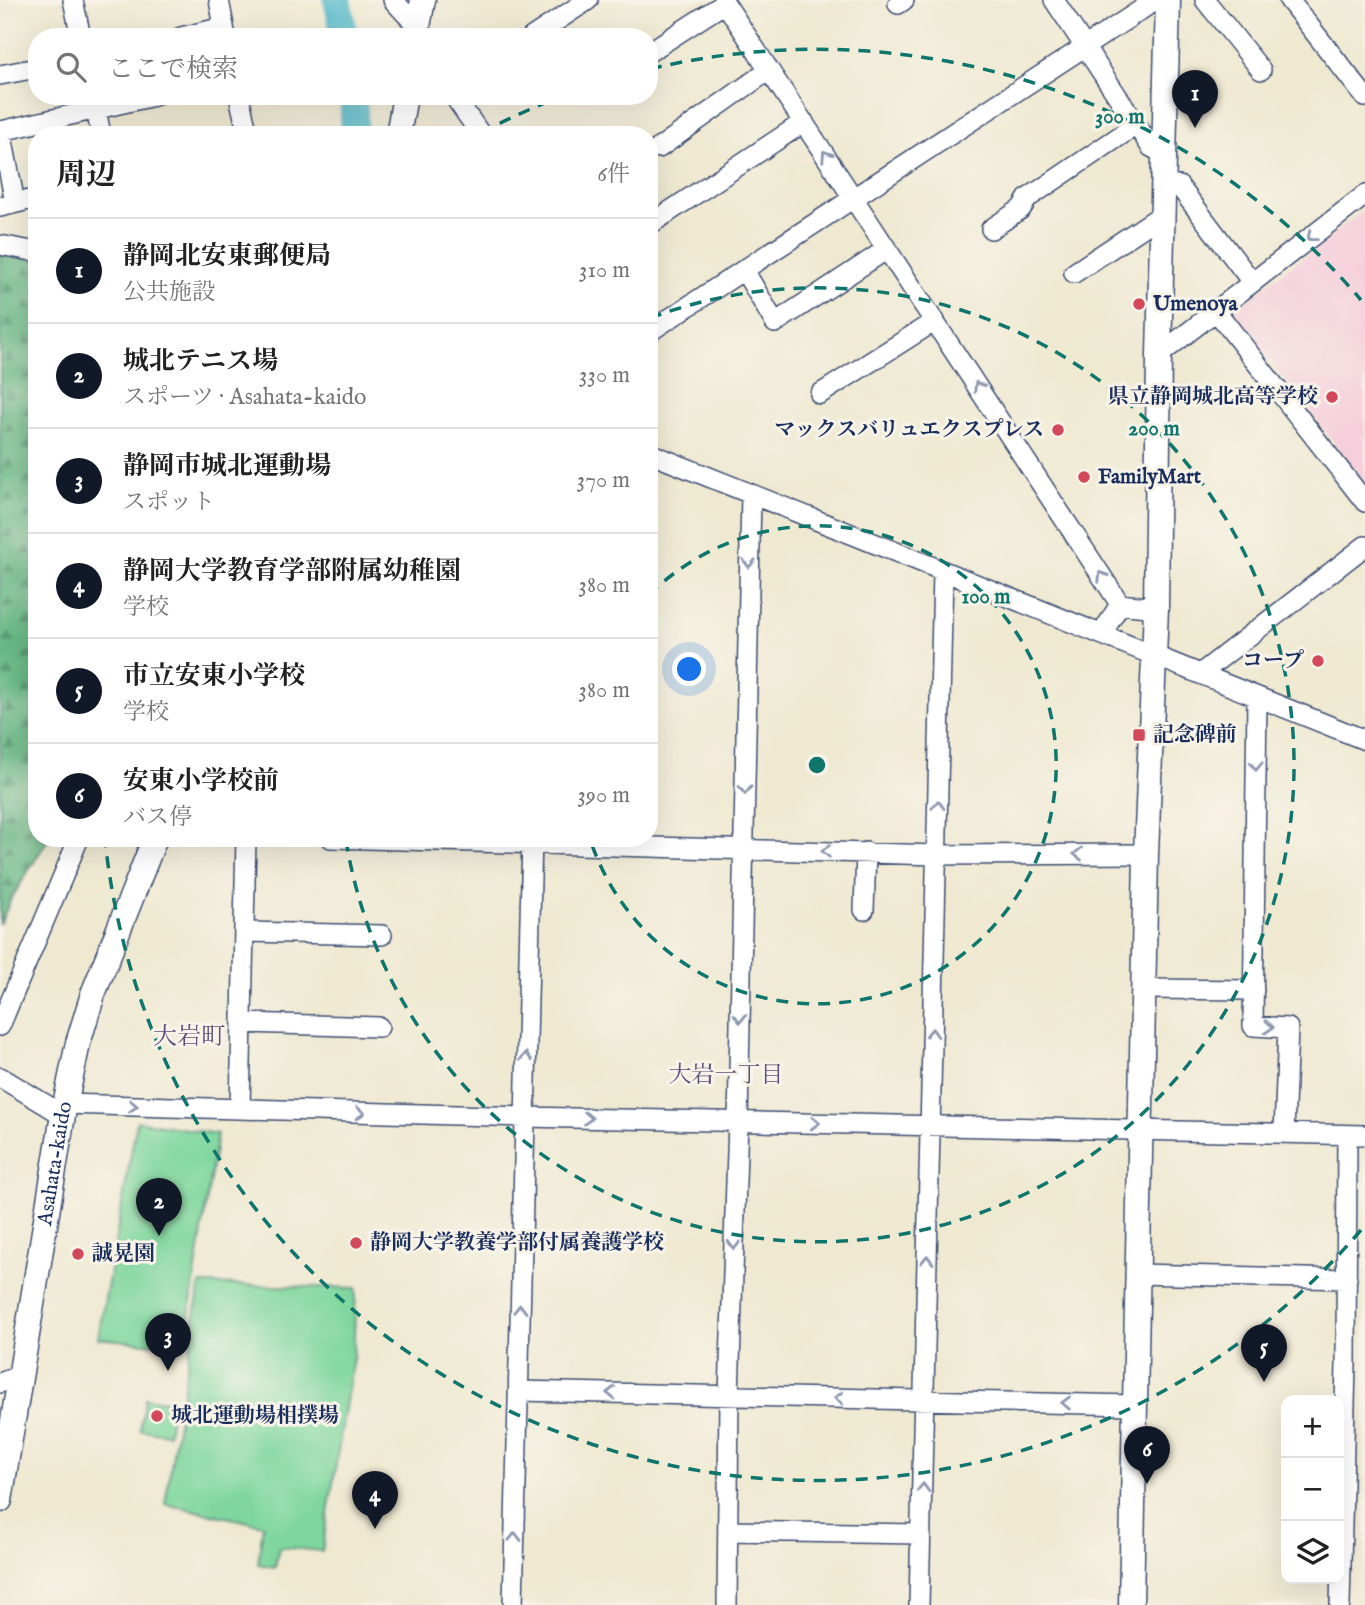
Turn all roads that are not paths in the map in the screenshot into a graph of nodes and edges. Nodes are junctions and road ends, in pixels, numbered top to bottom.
1 (73, 0) edge
2 (219, 0) edge
3 (393, 0) edge
4 (423, 0) edge
5 (588, 0) edge
6 (1054, 0) edge
7 (1156, 0) edge
8 (1168, 0) edge
9 (1205, 0) edge
10 (1289, 0) edge
11 (724, 1) edge
12 (78, 28) edge
13 (224, 28) edge
14 (414, 28) edge
15 (418, 28) edge
16 (546, 28) edge
17 (658, 46) edge
18 (1085, 47) junction
19 (28, 70) edge
20 (769, 70) junction
21 (1261, 70) dead end
22 (0, 75) edge
23 (1365, 97) edge
24 (87, 105) edge
25 (94, 105) edge
26 (241, 105) edge
27 (403, 105) edge
28 (460, 105) edge
29 (804, 122) junction
30 (1136, 125) junction
31 (99, 126) edge
32 (246, 126) edge
33 (400, 126) edge
34 (475, 126) edge
35 (659, 148) dead end
36 (1164, 154) junction
37 (1163, 186) junction
38 (1365, 195) edge
39 (854, 198) junction
40 (28, 200) edge
41 (7, 205) edge
42 (1163, 214) junction
43 (658, 219) edge
44 (991, 229) dead end
45 (0, 245) edge
46 (887, 249) junction
47 (28, 250) edge
48 (744, 270) junction
49 (1074, 273) dead end
50 (1252, 282) junction
51 (1216, 310) junction
52 (935, 321) junction
53 (658, 326) edge
54 (1159, 355) junction
55 (820, 394) dead end
56 (658, 457) edge
57 (751, 495) junction
58 (1365, 502) edge
59 (1365, 546) edge
60 (943, 572) junction
61 (1121, 604) junction
62 (1156, 608) junction
63 (1102, 634) junction
64 (1154, 654) junction
65 (1200, 674) junction
66 (1257, 697) junction
67 (1365, 740) edge
68 (658, 845) edge
69 (75, 847) edge
70 (151, 847) edge
71 (246, 847) edge
72 (532, 847) edge
73 (744, 848) junction
74 (866, 852) junction
75 (1146, 854) junction
76 (937, 855) junction
77 (864, 910) dead end
78 (244, 932) junction
79 (382, 935) dead end
80 (1144, 989) junction
81 (1254, 990) junction
82 (242, 1023) junction
83 (0, 1026) edge
84 (379, 1027) dead end
85 (0, 1077) edge
86 (64, 1109) junction
87 (240, 1109) junction
88 (525, 1117) junction
89 (738, 1121) junction
90 (930, 1127) junction
91 (1140, 1130) junction
92 (1284, 1133) junction
93 (1356, 1135) edge
94 (1137, 1274) junction
95 (1347, 1279) junction
96 (1355, 1364) edge
97 (10, 1379) edge
98 (519, 1391) junction
99 (729, 1395) junction
100 (925, 1400) junction
101 (1134, 1405) junction
102 (3, 1470) edge
103 (0, 1500) edge
104 (728, 1531) junction
105 (921, 1534) junction
106 (513, 1605) edge
107 (727, 1605) edge
108 (919, 1605) edge
109 (1132, 1605) edge
110 (1340, 1605) edge

1 - 12 street
2 - 13 street
3 - 14 street
4 - 15 street
5 - 16 street
6 - 18 street
7 - 18 street
8 - 36 street
9 - 21 street
10 - 23 street
11 - 17 street
11 - 20 street
18 - 30 street
18 - 39 street
19 - 22 street
20 - 29 street
20 - 35 street
24 - 41 street
25 - 31 street
26 - 32 street
27 - 33 street
28 - 34 street
39 -> 29 street
29 - 43 street
30 - 36 street
30 - 44 street
36 - 37 street
37 - 42 street
37 - 50 street
38 -> 50 street
39 - 46 street
39 - 48 street
40 - 41 street
42 - 49 street
42 - 54 street
45 - 47 street
46 - 48 street
46 - 52 street
48 - 53 street
50 - 51 street
51 - 54 street
51 - 58 street
52 - 55 street
61 -> 52 street
54 - 62 street
56 - 57 street
57 - 60 street
57 -> 73 street
59 - 65 street
60 - 63 street
76 -> 60 street
61 - 62 street
61 - 63 street
62 - 64 street
63 - 64 street
64 - 65 street
64 - 75 street
65 - 66 street
66 - 67 street
66 -> 81 street
68 - 73 street
69 - 83 street
70 - 86 street, Asahata-kaido
71 - 78 street
88 -> 72 street
74 -> 73 street
73 -> 89 street
74 - 76 street
74 - 77 street
75 -> 76 street
75 - 80 street
90 -> 76 street
78 - 79 street
78 - 82 street
80 - 81 street
80 - 91 street
81 -> 92 street
82 - 84 street
82 - 87 street
85 - 86 street
86 -> 87 street
86 - 97 street, Asahata-kaido
87 -> 88 street
88 -> 89 street
98 -> 88 street
89 -> 90 street
89 -> 99 street
90 - 91 street
100 -> 90 street
91 - 92 street
91 - 94 street
92 - 93 street
93 - 95 street
94 - 95 street
94 - 101 street
95 - 96 street
96 - 110 street
97 - 102 street, Asahata-kaido
99 -> 98 street
106 -> 98 street
100 -> 99 street
99 - 104 street
101 -> 100 street
105 -> 100 street
101 - 109 street
102 - 103 street, Asahata-kaido
104 - 105 street
104 - 107 street
105 - 108 street

